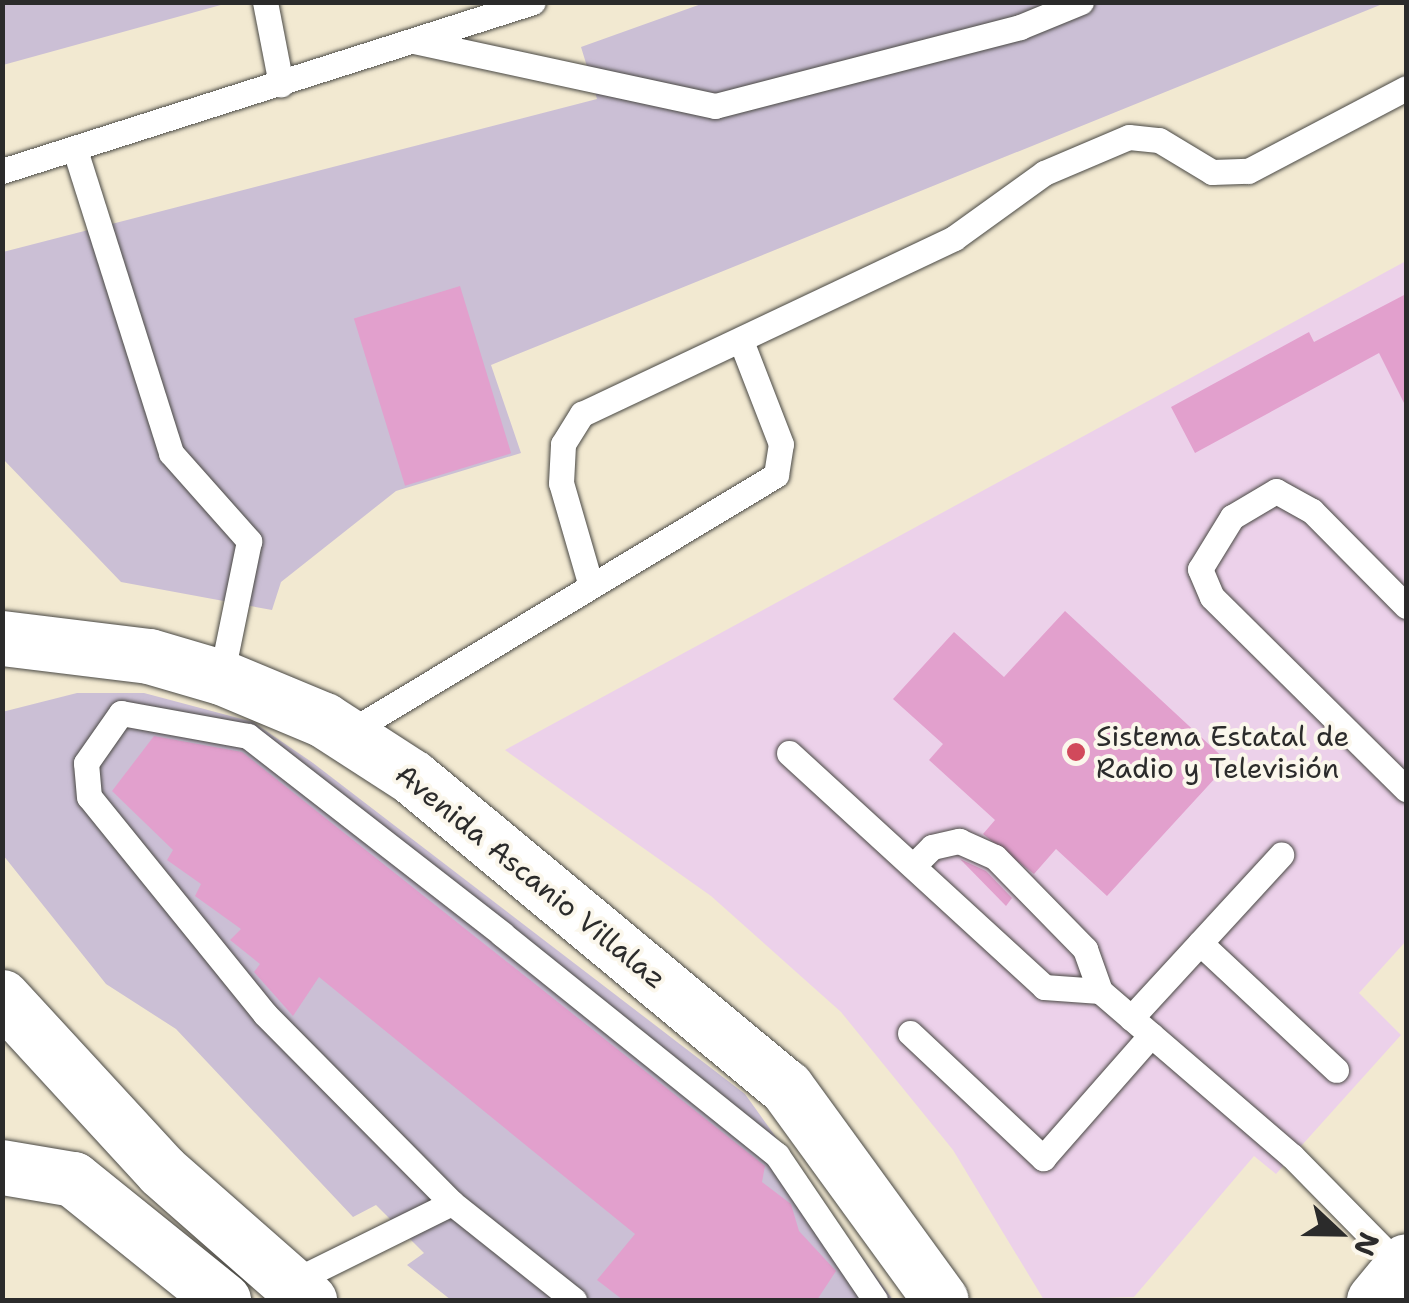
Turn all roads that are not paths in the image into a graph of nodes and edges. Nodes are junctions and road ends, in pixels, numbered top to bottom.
1 (265, 2) edge
2 (532, 2) edge
3 (1082, 2) edge
4 (414, 40) junction
5 (280, 84) junction
6 (1406, 88) edge
7 (75, 150) junction
8 (2, 171) edge
9 (741, 341) junction
10 (591, 586) junction
11 (1406, 606) edge
12 (2, 638) edge
13 (221, 677) junction
14 (346, 734) junction
15 (789, 753) dead end
16 (1406, 790) edge
17 (1281, 855) dead end
18 (913, 866) junction
19 (1200, 943) junction
20 (1100, 991) junction
21 (2, 997) edge
22 (1131, 1018) junction
23 (910, 1032) dead end
24 (1151, 1035) junction
25 (1336, 1070) dead end
26 (2, 1167) edge
27 (452, 1203) junction
28 (1394, 1277) edge
29 (298, 1292) edge
30 (223, 1300) edge
31 (574, 1300) edge
32 (875, 1300) edge
33 (941, 1300) edge

1 - 5 lane
2 - 4 lane
3 - 4 lane
4 - 5 lane
5 - 7 lane
6 - 9 lane
7 - 8 lane
7 - 13 lane
9 - 10 lane
9 - 10 lane
10 - 14 lane
11 - 16 lane
12 - 13 main road, Avenida Ascanio Villalaz
13 - 14 main road, Avenida Ascanio Villalaz
14 - 33 main road, Avenida Ascanio Villalaz
15 - 18 lane
17 - 19 lane
18 - 20 lane
18 - 20 lane
19 - 22 lane
19 - 25 lane
20 - 22 lane
21 - 29 main road
22 - 24 lane
23 - 24 lane
24 - 28 lane
26 - 30 main road
27 - 29 lane
27 - 31 lane
27 - 32 lane

